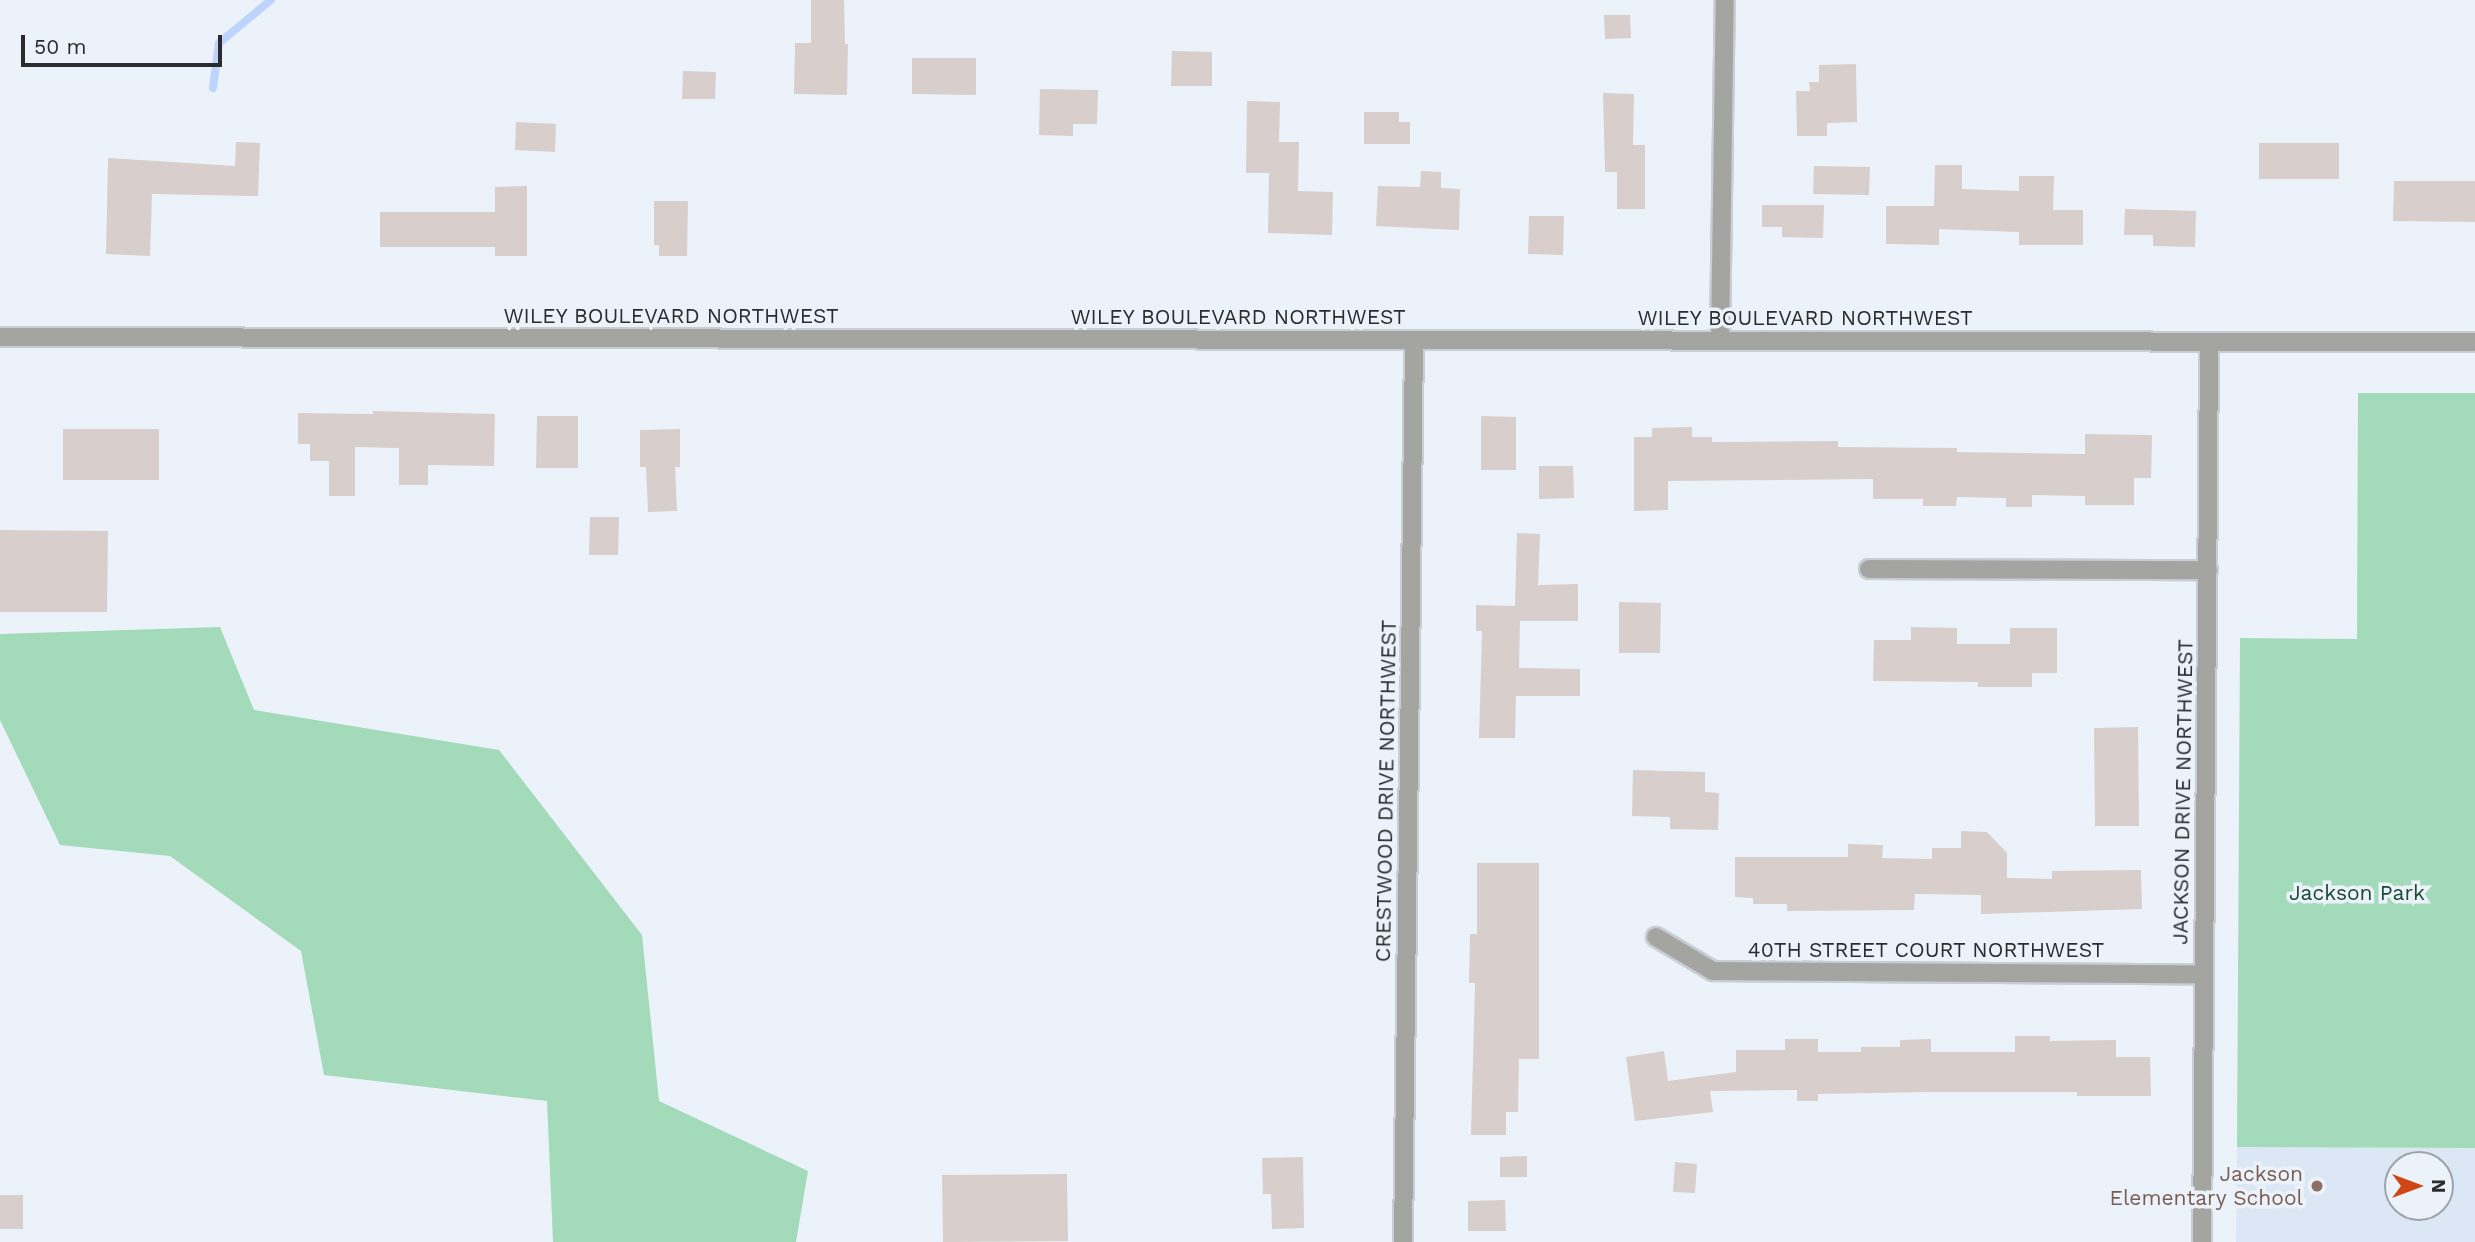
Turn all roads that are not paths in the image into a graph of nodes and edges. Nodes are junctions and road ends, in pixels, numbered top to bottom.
1 (1725, 0) edge
2 (0, 337) edge
3 (1414, 340) junction
4 (1720, 341) junction
5 (2209, 342) junction
6 (2475, 342) edge
7 (1869, 569) dead end
8 (2208, 570) junction
9 (1656, 937) dead end
10 (2204, 974) junction
11 (1403, 1242) edge
12 (2202, 1242) edge

1 - 4 street
2 - 3 street, WILEY BOULEVARD NORTHWEST
3 - 4 street, WILEY BOULEVARD NORTHWEST
3 - 11 street, CRESTWOOD DRIVE NORTHWEST
4 - 5 street, WILEY BOULEVARD NORTHWEST
5 - 6 street, WILEY BOULEVARD NORTHWEST
5 - 8 street, JACKSON DRIVE NORTHWEST
7 - 8 street
8 - 10 street, JACKSON DRIVE NORTHWEST
9 - 10 street, 40TH STREET COURT NORTHWEST
10 - 12 street, JACKSON DRIVE NORTHWEST

